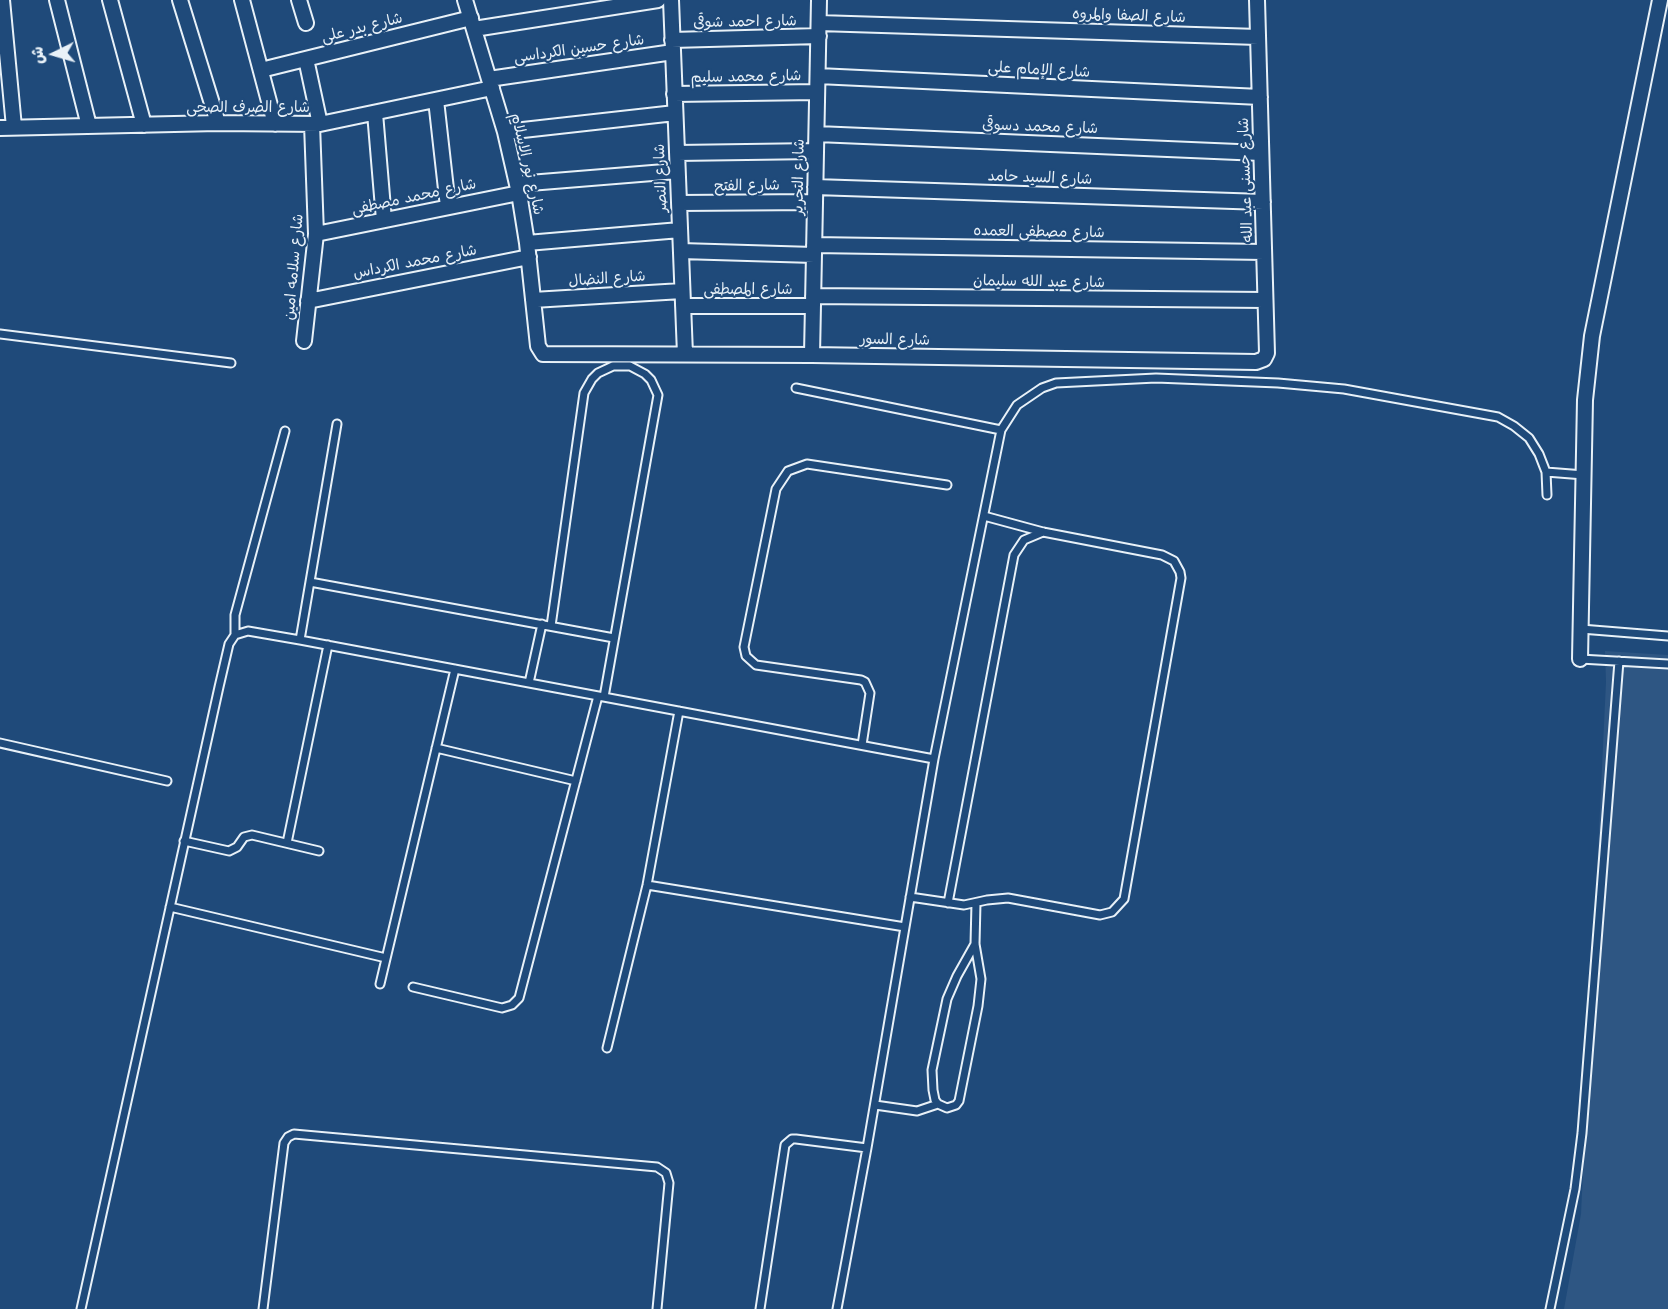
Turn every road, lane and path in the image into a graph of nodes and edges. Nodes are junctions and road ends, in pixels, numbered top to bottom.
1 (2, 0) edge
2 (57, 0) edge
3 (110, 0) edge
4 (180, 0) edge
5 (242, 0) edge
6 (299, 0) edge
7 (465, 0) edge
8 (658, 0) edge
9 (671, 0) edge
10 (819, 0) edge
11 (1257, 0) edge
12 (1660, 0) edge
13 (306, 23) dead end
14 (472, 23) junction
15 (819, 30) junction
16 (1258, 37) junction
17 (672, 46) junction
18 (306, 59) junction
19 (261, 70) junction
20 (818, 76) junction
21 (490, 83) junction
22 (818, 92) junction
23 (674, 94) junction
24 (1260, 97) junction
25 (436, 100) junction
26 (375, 113) junction
27 (675, 113) junction
28 (218, 123) junction
29 (275, 124) junction
30 (316, 124) junction
31 (144, 125) junction
32 (89, 126) junction
33 (7, 127) edge
34 (505, 132) junction
35 (817, 134) junction
36 (816, 151) junction
37 (677, 153) junction
38 (1261, 153) junction
39 (677, 171) junction
40 (815, 187) junction
41 (518, 189) junction
42 (815, 202) junction
43 (1263, 202) junction
44 (679, 203) junction
45 (448, 207) junction
46 (384, 220) junction
47 (680, 230) junction
48 (316, 234) junction
49 (528, 250) junction
50 (814, 250) junction
51 (681, 251) junction
52 (1264, 252) junction
53 (682, 291) junction
54 (308, 300) junction
55 (534, 300) junction
56 (1265, 300) junction
57 (813, 301) junction
58 (683, 306) junction
59 (0, 334) edge
60 (537, 339) joint
61 (304, 341) dead end
62 (685, 354) junction
63 (812, 355) junction
64 (1264, 359) joint
65 (231, 363) dead end
66 (796, 388) dead end
67 (337, 424) dead end
68 (1001, 430) junction
69 (285, 431) dead end
70 (1545, 472) junction
71 (1584, 474) junction
72 (947, 485) dead end
73 (1547, 495) dead end
74 (984, 516) junction
75 (1044, 532) junction
76 (310, 582) junction
77 (542, 624) junction
78 (551, 626) junction
79 (1581, 629) junction
80 (235, 635) junction
81 (1668, 636) edge
82 (614, 638) junction
83 (300, 640) junction
84 (328, 645) junction
85 (1580, 659) joint
86 (1619, 661) junction
87 (1668, 664) edge
88 (454, 669) junction
89 (529, 683) junction
90 (601, 696) junction
91 (679, 711) junction
92 (0, 743) edge
93 (862, 745) junction
94 (436, 748) junction
95 (934, 759) junction
96 (167, 781) dead end
97 (576, 781) junction
98 (184, 841) junction
99 (287, 843) junction
100 (319, 851) dead end
101 (647, 885) junction
102 (910, 897) junction
103 (948, 903) junction
104 (976, 903) junction
105 (170, 907) junction
106 (905, 927) junction
107 (975, 944) junction
108 (386, 958) junction
109 (380, 984) dead end
110 (413, 987) dead end
111 (607, 1048) dead end
112 (938, 1104) junction
113 (875, 1105) junction
114 (867, 1148) junction
115 (81, 1309) edge
116 (262, 1309) edge
117 (657, 1309) edge
118 (760, 1309) edge
119 (837, 1309) edge
120 (1550, 1309) edge

1 - 33 street
2 - 32 street
3 - 31 street
4 - 28 street
5 - 19 street
6 - 13 street
7 - 14 street, شارع نور الاسلام
8 - 14 street, شارع بدر على
9 - 17 street, شارع النصر
10 - 15 street, شارع التحرير
11 - 16 street, شارع حسنى عبد الله
12 - 71 street
14 - 18 street, شارع بدر على
14 - 21 street, شارع نور الاسلام
15 - 16 street, شارع الصفا والمروه
15 - 17 street, شارع احمد شوقى
15 - 20 street, شارع التحرير
16 - 24 street, شارع حسنى عبد الله
17 - 21 street, شارع حسين الكرداسى
17 - 23 street, شارع النصر
18 - 19 street, شارع بدر على
18 - 30 street, شارع سلامه امين
19 - 29 street
20 - 22 street, شارع التحرير
20 - 24 street, شارع الإمام على
21 - 25 street, شارع الصرف الصحى
21 - 34 street, شارع نور الاسلام
22 - 23 street, شارع محمد سليم
22 - 35 street, شارع التحرير
23 - 27 street, شارع النصر
24 - 38 street, شارع حسنى عبد الله
25 - 26 street, شارع الصرف الصحى
25 - 45 street
26 - 30 street, شارع الصرف الصحى
26 - 46 street
27 - 34 street
27 - 37 street, شارع النصر
28 - 29 street, شارع الصرف الصحى
28 - 31 street, شارع الصرف الصحى
29 - 30 street, شارع الصرف الصحى
30 - 48 street, شارع سلامه امين
31 - 32 street, شارع الصرف الصحى
32 - 33 street, شارع الصرف الصحى
34 - 41 street, شارع نور الاسلام
35 - 36 street, شارع التحرير
35 - 38 street, شارع محمد دسوقى
36 - 37 street
36 - 40 street, شارع التحرير
37 - 39 street, شارع النصر
38 - 43 street, شارع حسنى عبد الله
39 - 41 street, شارع محمد مصطفى
39 - 44 street, شارع النصر
40 - 42 street, شارع التحرير
40 - 43 street, شارع السيد حامد
41 - 45 street, شارع محمد مصطفى
41 - 49 street, شارع نور الاسلام
42 - 44 street, شارع الفتح
42 - 50 street, شارع التحرير
43 - 52 street, شارع حسنى عبد الله
44 - 47 street, شارع النصر
45 - 46 street, شارع محمد مصطفى
46 - 48 street, شارع محمد مصطفى
47 - 49 street, شارع محمد الكرداس
47 - 51 street, شارع النصر
48 - 54 street, شارع سلامه امين
49 - 54 street, شارع محمد الكرداس
49 - 55 street, شارع نور الاسلام
50 - 51 street, شارع مصطفى العمده
50 - 52 street, شارع مصطفى العمده
50 - 57 street, شارع التحرير
51 - 53 street, شارع النصر
52 - 56 street, شارع حسنى عبد الله
53 - 55 street, شارع النضال
53 - 58 street, شارع النصر
54 - 61 street, شارع سلامه امين
55 - 60 street, شارع نور الاسلام
56 - 57 street, شارع عبد الله سليمان
56 - 64 street, شارع حسنى عبد الله
57 - 58 street, شارع المصطفى
57 - 63 street, شارع التحرير
58 - 62 street, شارع النصر
59 - 65 lane
60 - 62 street, شارع السور
62 - 63 street, شارع السور
63 - 64 street, شارع السور
66 - 68 lane
67 - 76 lane
68 - 70 lane
68 - 74 lane
69 - 80 lane
70 - 71 lane
70 - 73 lane
71 - 79 street
72 - 93 lane
74 - 75 lane
74 - 95 lane
75 - 103 lane
75 - 104 lane
76 - 77 lane
76 - 83 lane
77 - 78 lane
77 - 89 lane
78 - 82 lane
78 - 82 lane
79 - 81 lane
79 - 85 street
80 - 83 lane
80 - 98 lane
82 - 90 lane
83 - 84 lane
84 - 88 lane
84 - 99 lane
85 - 86 lane
86 - 87 lane
86 - 120 lane
88 - 89 lane
88 - 94 lane
89 - 90 lane
90 - 91 lane
90 - 97 lane
91 - 93 lane
91 - 101 lane
92 - 96 lane
93 - 95 lane
94 - 97 lane
94 - 108 lane
95 - 102 lane
97 - 110 lane
98 - 99 lane
98 - 105 lane
99 - 100 lane
101 - 106 lane
101 - 111 lane
102 - 103 lane
102 - 106 lane
103 - 104 lane
104 - 107 lane
105 - 108 lane
105 - 115 lane
106 - 113 lane
107 - 112 lane
107 - 112 lane
108 - 109 lane
112 - 113 lane
113 - 114 lane
114 - 118 lane
114 - 119 lane
116 - 117 lane

